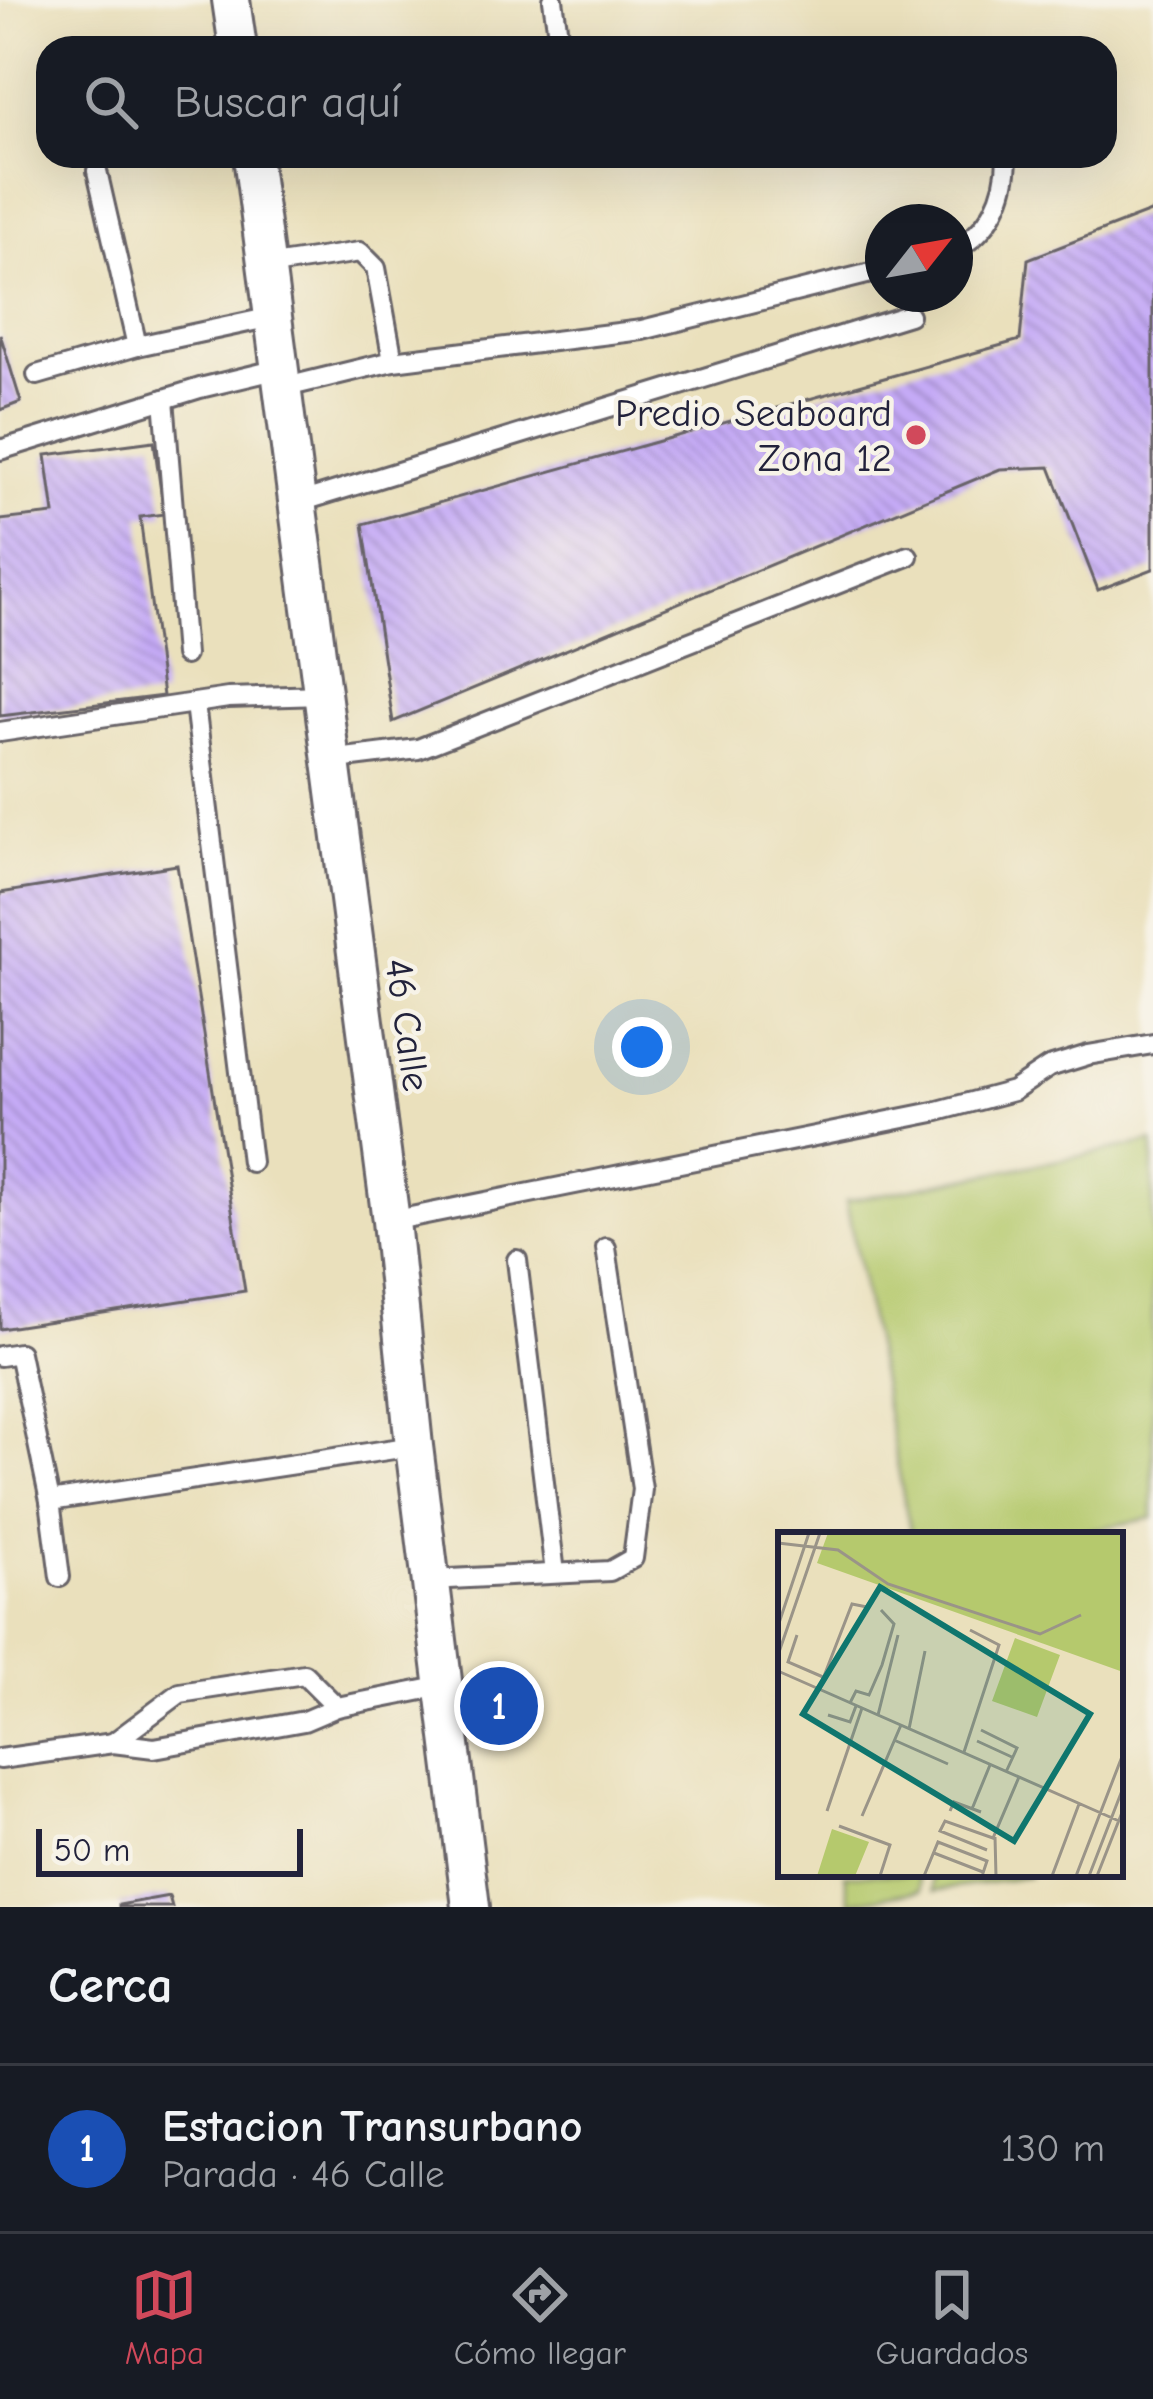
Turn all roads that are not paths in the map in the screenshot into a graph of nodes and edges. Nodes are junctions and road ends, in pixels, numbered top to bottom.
1 (553, 0) edge
2 (237, 1) edge
3 (238, 36) edge
4 (558, 36) edge
5 (253, 168) edge
6 (1007, 168) edge
7 (98, 171) dead end
8 (973, 236) edge
9 (266, 266) junction
10 (865, 274) edge
11 (909, 315) dead end
12 (272, 317) junction
13 (136, 346) junction
14 (393, 361) junction
15 (37, 375) dead end
16 (280, 378) junction
17 (164, 399) junction
18 (0, 450) edge
19 (297, 503) junction
20 (908, 556) dead end
21 (185, 655) dead end
22 (322, 695) junction
23 (195, 704) junction
24 (0, 732) edge
25 (329, 760) junction
26 (1153, 1044) edge
27 (251, 1162) dead end
28 (391, 1221) junction
29 (606, 1248) dead end
30 (517, 1260) dead end
31 (0, 1356) edge
32 (414, 1446) junction
33 (50, 1501) junction
34 (555, 1573) junction
35 (60, 1577) dead end
36 (430, 1580) junction
37 (443, 1686) junction
38 (337, 1707) junction
39 (113, 1743) junction
40 (0, 1759) edge
41 (471, 1907) edge

1 - 4 lane
2 - 3 street
5 - 9 street, 46 Calle
6 - 8 lane
7 - 13 lane
9 - 12 street, 46 Calle
9 - 14 lane
10 - 14 lane
11 - 19 lane
12 - 13 lane
12 - 16 street, 46 Calle
13 - 15 lane
14 - 16 lane
16 - 17 lane
16 - 19 street, 46 Calle
17 - 18 lane
17 - 21 lane
19 - 22 street, 46 Calle
20 - 25 lane
22 - 23 lane
22 - 25 street, 46 Calle
23 - 24 lane
23 - 27 lane
25 - 28 street, 46 Calle
26 - 28 lane
28 - 32 street, 46 Calle
29 - 34 lane
30 - 34 lane
31 - 33 lane
32 - 33 lane
32 - 36 street, 46 Calle
33 - 35 lane
34 - 36 lane
36 - 37 street, 46 Calle
37 - 38 lane
37 - 41 street, 46 Calle
38 - 39 lane
38 - 39 lane
39 - 40 lane

